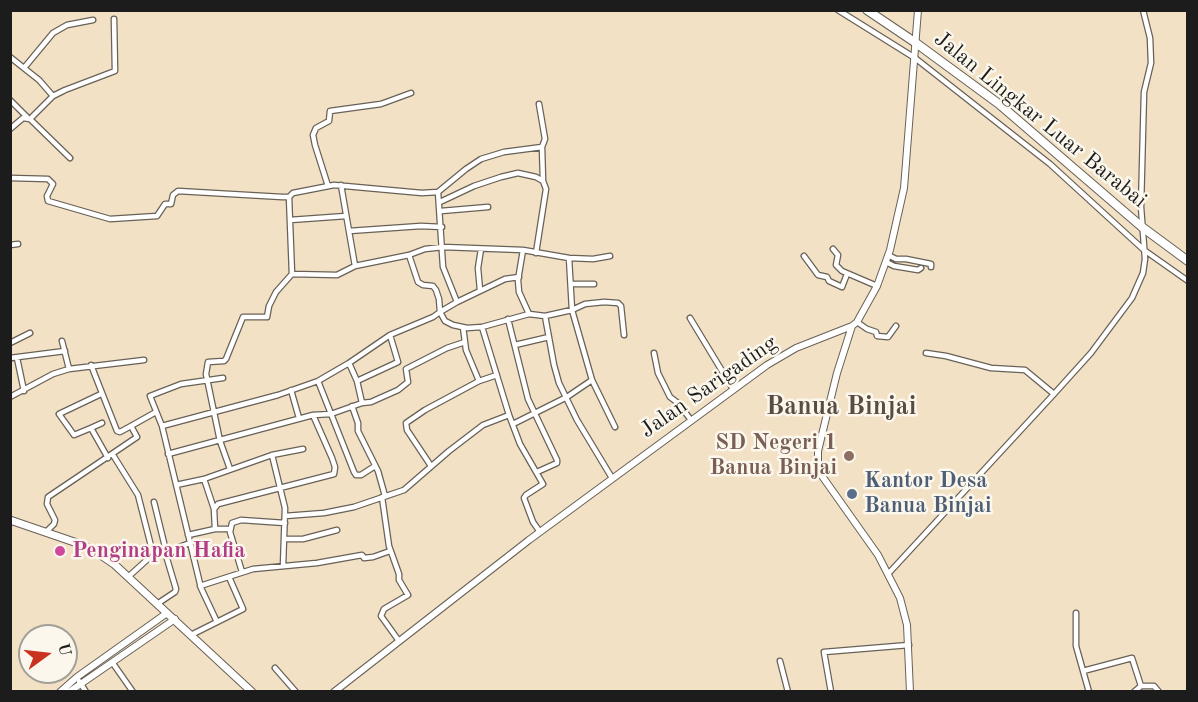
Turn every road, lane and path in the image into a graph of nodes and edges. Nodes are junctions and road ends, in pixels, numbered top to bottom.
1 (838, 10) edge
2 (867, 10) edge
3 (918, 10) edge
4 (1143, 10) edge
5 (114, 19) dead end
6 (93, 20) dead end
7 (916, 43) junction
8 (10, 57) edge
9 (915, 58) junction
10 (24, 68) junction
11 (411, 93) dead end
12 (53, 96) junction
13 (10, 100) edge
14 (539, 104) dead end
15 (29, 118) junction
16 (10, 129) edge
17 (542, 147) junction
18 (70, 158) dead end
19 (10, 178) edge
20 (543, 180) junction
21 (341, 185) junction
22 (328, 186) junction
23 (438, 192) junction
24 (289, 197) junction
25 (440, 202) junction
26 (488, 207) dead end
27 (441, 211) junction
28 (346, 216) junction
29 (290, 220) junction
30 (442, 227) junction
31 (1142, 227) junction
32 (349, 231) junction
33 (18, 244) dead end
34 (10, 245) edge
35 (443, 247) junction
36 (481, 249) junction
37 (833, 249) dead end
38 (523, 250) junction
39 (1144, 250) junction
40 (536, 253) junction
41 (409, 255) junction
42 (610, 256) dead end
43 (804, 256) dead end
44 (569, 258) junction
45 (887, 258) junction
46 (1188, 261) edge
47 (355, 266) junction
48 (931, 267) dead end
49 (921, 268) dead end
50 (292, 274) junction
51 (847, 274) junction
52 (519, 277) junction
53 (1188, 281) edge
54 (571, 284) junction
55 (594, 284) dead end
56 (877, 286) junction
57 (480, 290) junction
58 (457, 302) junction
59 (572, 310) junction
60 (440, 312) junction
61 (529, 314) junction
62 (545, 316) junction
63 (690, 318) dead end
64 (508, 319) junction
65 (855, 324) junction
66 (896, 326) dead end
67 (464, 327) junction
68 (482, 327) junction
69 (30, 333) dead end
70 (390, 334) junction
71 (624, 335) dead end
72 (549, 337) junction
73 (62, 341) dead end
74 (465, 342) junction
75 (10, 343) edge
76 (515, 345) junction
77 (65, 351) junction
78 (654, 353) dead end
79 (926, 353) dead end
80 (10, 358) edge
81 (17, 358) junction
82 (144, 360) dead end
83 (349, 363) junction
84 (91, 365) junction
85 (69, 369) junction
86 (497, 375) junction
87 (223, 378) dead end
88 (206, 380) junction
89 (592, 380) junction
90 (318, 381) junction
91 (357, 381) junction
92 (479, 381) junction
93 (733, 389) junction
94 (291, 390) junction
95 (24, 391) junction
96 (101, 394) junction
97 (1054, 394) junction
98 (10, 397) edge
99 (567, 397) junction
100 (362, 403) junction
101 (352, 406) junction
102 (156, 412) junction
103 (213, 412) junction
104 (535, 413) junction
105 (331, 414) junction
106 (313, 415) junction
107 (509, 415) junction
108 (299, 418) junction
109 (691, 420) junction
110 (102, 423) dead end
111 (513, 424) junction
112 (131, 426) junction
113 (162, 426) junction
114 (92, 428) junction
115 (615, 428) dead end
116 (220, 441) junction
117 (303, 449) dead end
118 (168, 454) junction
119 (272, 455) junction
120 (110, 457) junction
121 (375, 466) junction
122 (431, 466) junction
123 (230, 469) junction
124 (537, 472) junction
125 (612, 478) junction
126 (204, 479) junction
127 (176, 485) junction
128 (280, 487) junction
129 (383, 496) junction
130 (154, 502) dead end
131 (214, 509) junction
132 (285, 516) junction
133 (10, 520) edge
134 (285, 523) junction
135 (215, 529) junction
136 (230, 529) junction
137 (337, 530) dead end
138 (46, 532) junction
139 (540, 532) junction
140 (188, 535) junction
141 (284, 539) junction
142 (190, 543) junction
143 (390, 550) junction
144 (166, 551) junction
145 (283, 566) junction
146 (242, 572) junction
147 (888, 574) junction
148 (128, 577) junction
149 (229, 577) junction
150 (200, 586) junction
151 (157, 604) junction
152 (167, 613) junction
153 (1076, 613) dead end
154 (175, 619) junction
155 (217, 622) junction
156 (192, 635) junction
157 (399, 641) junction
158 (909, 645) junction
159 (117, 649) junction
160 (122, 655) junction
161 (780, 661) dead end
162 (112, 662) junction
163 (275, 668) dead end
164 (1083, 671) junction
165 (79, 680) junction
166 (1141, 686) junction
167 (60, 692) edge
168 (69, 692) edge
169 (86, 692) edge
170 (133, 692) edge
171 (252, 692) edge
172 (296, 692) edge
173 (334, 692) edge
174 (788, 692) edge
175 (831, 692) edge
176 (910, 692) edge
177 (1089, 692) edge
178 (1134, 692) edge
179 (1159, 692) edge

1 - 9 street
2 - 7 highway, Jalan Lingkar Luar Barabai
3 - 7 street
4 - 31 street
5 - 12 street
6 - 10 street
7 - 9 street
7 - 31 highway, Jalan Lingkar Luar Barabai
8 - 10 street
9 - 39 street
9 - 45 street
10 - 12 street
11 - 22 street
12 - 15 street
13 - 15 street
14 - 17 street
15 - 16 street
15 - 18 street
17 - 20 street
17 - 23 street
19 - 24 street
20 - 25 street
20 - 40 street
21 - 22 street
21 - 23 street
21 - 28 street
22 - 24 street
23 - 25 street
24 - 29 street
25 - 27 street
26 - 27 street
27 - 30 street
28 - 29 street
28 - 32 street
29 - 50 street
30 - 32 street
30 - 35 street
31 - 39 street
31 - 46 highway, Jalan Lingkar Luar Barabai
32 - 47 street
33 - 34 street
35 - 36 street
35 - 41 street
35 - 58 street
36 - 38 street
36 - 57 street
37 - 51 street
38 - 40 street
38 - 52 street
39 - 53 street
39 - 97 street
40 - 44 street
41 - 47 street
41 - 60 street
42 - 44 street
43 - 51 street
44 - 54 street
45 - 48 street
45 - 49 street
45 - 56 street
47 - 50 street
50 - 88 street
51 - 56 street
52 - 57 street
52 - 61 street
54 - 55 street
54 - 59 street
56 - 65 street
57 - 58 street
58 - 60 street
59 - 62 street
59 - 71 street
59 - 89 street
60 - 67 street
60 - 70 street
61 - 62 street
61 - 64 street
62 - 72 street
63 - 93 street
64 - 68 street
64 - 76 street
65 - 66 street
65 - 93 street, Jalan Sarigading
65 - 147 street
67 - 68 street
67 - 74 street
68 - 86 street
69 - 75 street
70 - 83 street
70 - 91 street
72 - 76 street
72 - 99 street
73 - 77 street
74 - 92 street
74 - 100 street
76 - 104 street
77 - 81 street
77 - 85 street
78 - 109 street
79 - 97 street
80 - 81 street
81 - 95 street
82 - 84 street
83 - 90 street
83 - 91 street
84 - 85 street
84 - 96 street
85 - 95 street
86 - 92 street
86 - 107 street
87 - 88 street
88 - 102 street
88 - 103 street
89 - 99 street
89 - 115 street
90 - 94 street
90 - 105 street
91 - 100 street
92 - 122 street
93 - 109 street, Jalan Sarigading
94 - 103 street
94 - 108 street
95 - 98 street
96 - 112 street
96 - 114 street
97 - 147 street
99 - 104 street
99 - 125 street
100 - 101 street
101 - 105 street
101 - 121 street
102 - 112 street
102 - 113 street
103 - 113 street
103 - 116 street
104 - 111 street
104 - 124 street
105 - 106 street
105 - 121 street
106 - 108 street
106 - 128 street
107 - 111 street
107 - 122 street
108 - 116 street
109 - 125 street, Jalan Sarigading
110 - 114 street
111 - 124 street
112 - 120 street
113 - 118 street
114 - 120 street
116 - 118 street
116 - 123 street
117 - 119 street
118 - 127 street
119 - 123 street
119 - 128 street
120 - 138 street
120 - 148 street
121 - 129 street
122 - 129 street
123 - 126 street
124 - 139 street
125 - 139 street, Jalan Sarigading
126 - 127 street
126 - 131 street
127 - 140 street
128 - 131 street
128 - 132 street
129 - 132 street
129 - 143 street
130 - 144 street
131 - 135 street
132 - 134 street
133 - 138 main road
134 - 136 street
134 - 141 street
135 - 136 street
135 - 140 street
136 - 146 street
137 - 141 street
138 - 148 main road
139 - 157 street, Jalan Sarigading
140 - 142 street
141 - 145 street
142 - 144 street
142 - 150 street
143 - 145 street
143 - 157 street
144 - 151 street
145 - 146 street
146 - 149 street
147 - 158 street
148 - 151 main road
149 - 150 street
149 - 155 street
150 - 155 street
151 - 152 main road
152 - 154 main road
152 - 159 street
153 - 164 street
154 - 156 main road
154 - 160 street
155 - 156 street
156 - 171 main road
157 - 173 street, Jalan Sarigading
158 - 175 street
158 - 176 street
159 - 160 street
159 - 165 street
160 - 162 street
161 - 174 street
162 - 165 street
162 - 170 street
163 - 172 street
164 - 166 street
164 - 177 street
165 - 167 street
165 - 168 street
165 - 169 street
166 - 178 street
166 - 179 street

